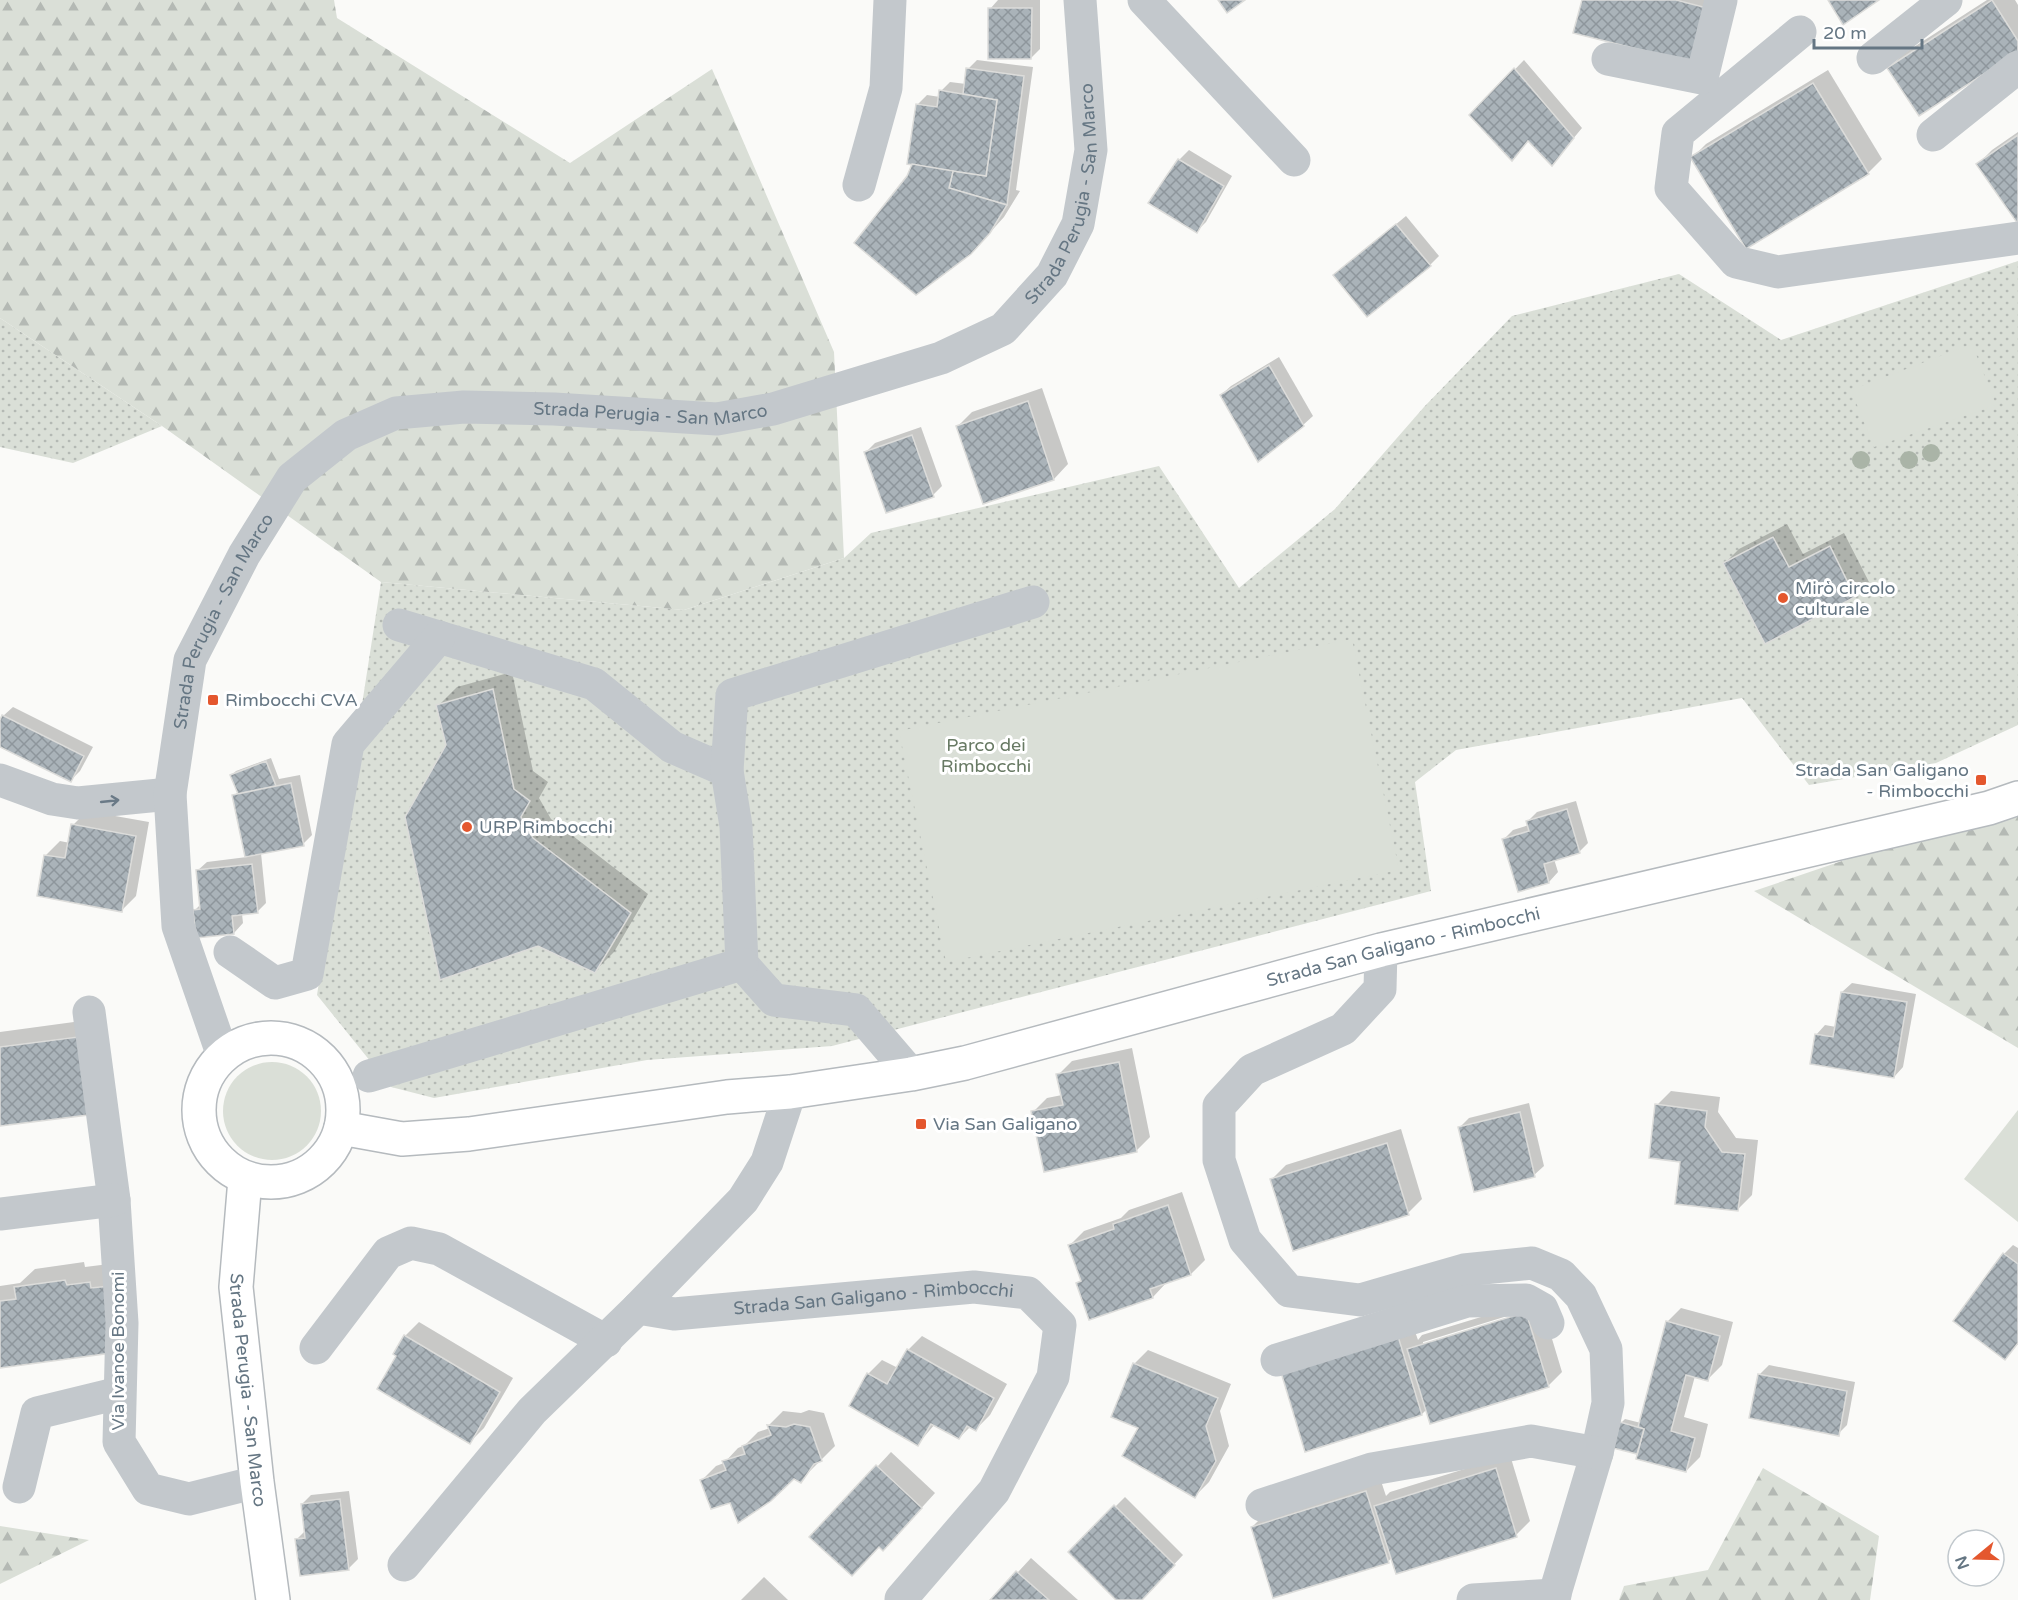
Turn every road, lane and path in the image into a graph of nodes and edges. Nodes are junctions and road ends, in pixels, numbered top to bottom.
1 (890, 0) edge
2 (1080, 0) edge
3 (1143, 0) edge
4 (1721, 0) edge
5 (1946, 0) edge
6 (1800, 32) dead end
7 (1873, 58) dead end
8 (1608, 59) dead end
9 (2018, 67) edge
10 (1933, 135) dead end
11 (1294, 160) dead end
12 (859, 185) dead end
13 (2018, 238) edge
14 (1033, 602) dead end
15 (399, 625) dead end
16 (439, 637) junction
17 (727, 771) junction
18 (0, 780) edge
19 (170, 794) junction
20 (2018, 798) edge
21 (1381, 950) junction
22 (230, 952) dead end
23 (742, 964) junction
24 (88, 1012) dead end
25 (223, 1056) junction
26 (911, 1074) junction
27 (369, 1076) dead end
28 (789, 1092) junction
29 (341, 1128) junction
30 (245, 1179) junction
31 (114, 1200) junction
32 (0, 1214) edge
33 (1466, 1286) junction
34 (638, 1308) junction
35 (1548, 1323) dead end
36 (606, 1341) junction
37 (316, 1348) dead end
38 (1277, 1360) dead end
39 (119, 1393) junction
40 (1597, 1453) junction
41 (257, 1482) junction
42 (19, 1487) dead end
43 (1262, 1505) dead end
44 (404, 1565) dead end
45 (1554, 1598) edge
46 (901, 1599) edge
47 (273, 1600) edge
48 (1473, 1600) edge

1 - 12 street
2 - 19 street, Strada Perugia - San Marco
3 - 11 street
4 - 8 street
5 - 7 street
6 - 13 street
9 - 10 street
14 - 17 street
15 - 16 street
16 - 17 street
16 - 22 street
17 - 23 street
18 -> 19 street
19 - 25 street, Strada Perugia - San Marco
20 - 21 main road, Strada San Galigano - Rimbocchi
21 - 26 main road, Strada San Galigano - Rimbocchi
21 - 33 street
23 - 26 street
23 - 27 street
24 - 31 street, Via Ivanoe Bonomi
25 - 29 main road
25 - 30 main road
26 - 28 main road, Strada San Galigano - Rimbocchi
28 - 29 main road, Strada San Galigano - Rimbocchi
28 - 34 street
29 - 30 main road
30 - 41 main road, Strada Perugia - San Marco
31 - 32 street
31 - 39 street, Via Ivanoe Bonomi
33 - 35 street
33 - 38 street
33 - 40 street
34 - 36 street
34 - 46 street, Strada San Galigano - Rimbocchi
36 - 37 street
36 - 44 street
39 - 41 street, Via Ivanoe Bonomi
39 - 42 street
40 - 43 street
40 - 45 street
41 - 47 main road, Strada Perugia - San Marco
45 - 48 street

